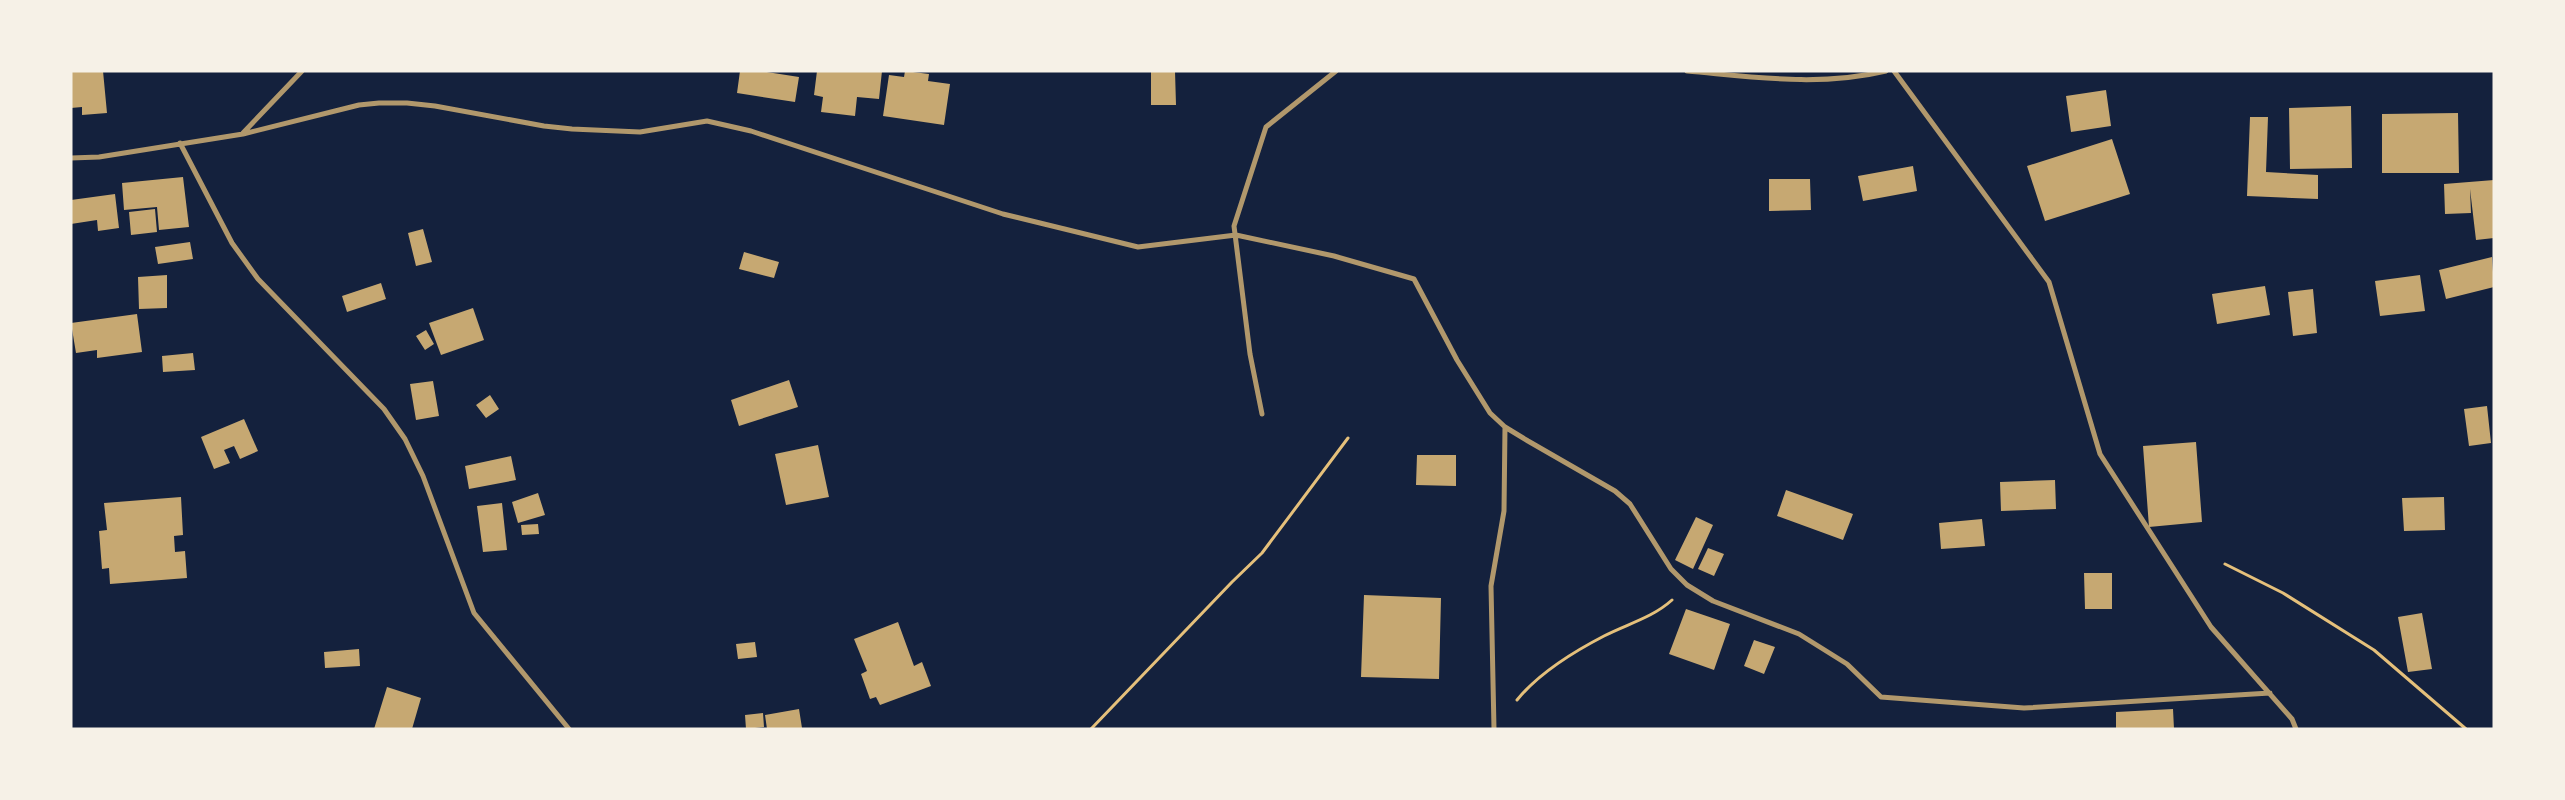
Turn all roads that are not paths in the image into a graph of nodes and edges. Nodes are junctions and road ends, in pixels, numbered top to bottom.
1 (302, 71) edge
2 (1336, 71) edge
3 (1687, 71) edge
4 (1886, 71) edge
5 (1894, 71) edge
6 (243, 134) junction
7 (180, 143) junction
8 (71, 158) edge
9 (1236, 235) junction
10 (1262, 414) dead end
11 (1506, 426) junction
12 (2270, 693) junction
13 (569, 729) edge
14 (1494, 729) edge
15 (2296, 729) edge

1 - 6 street
2 - 9 street
3 - 4 street
5 - 12 street
6 - 7 street
6 - 9 street
7 - 8 street
7 - 13 street
9 - 10 street
9 - 11 street
11 - 12 street
11 - 14 street
12 - 15 street

